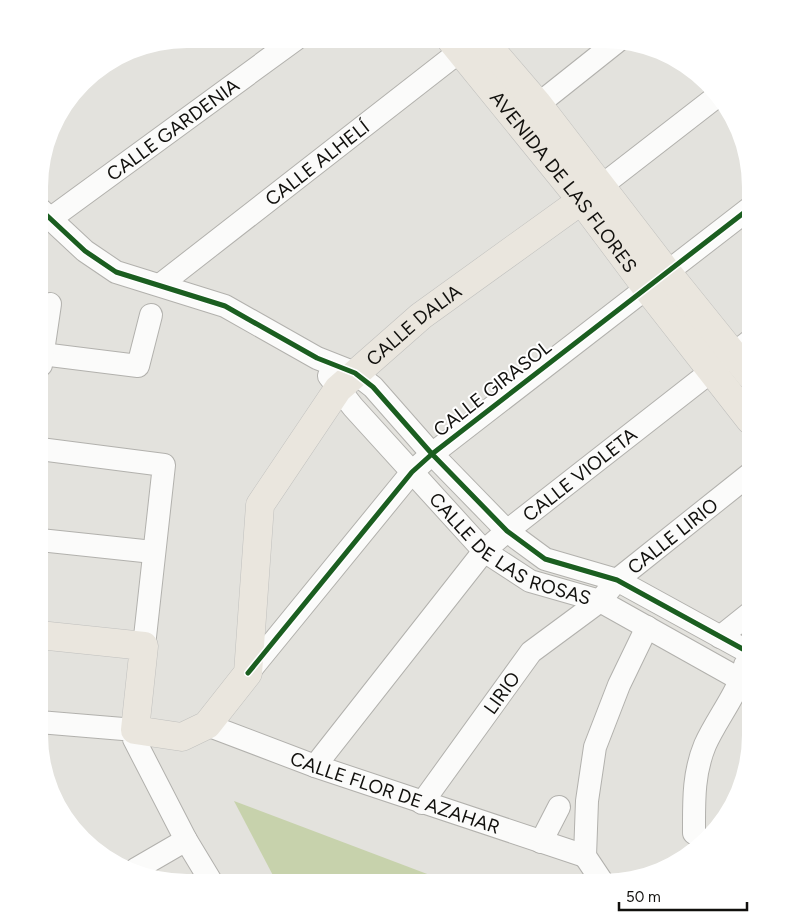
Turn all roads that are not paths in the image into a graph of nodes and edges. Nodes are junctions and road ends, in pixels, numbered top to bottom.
1 (283, 48) edge
2 (459, 48) edge
3 (471, 48) edge
4 (474, 48) edge
5 (608, 48) edge
6 (712, 100) edge
7 (537, 103) junction
8 (517, 121) junction
9 (591, 194) junction
10 (48, 214) edge
11 (742, 214) edge
12 (48, 217) edge
13 (656, 280) junction
14 (160, 285) junction
15 (50, 304) dead end
16 (48, 316) edge
17 (151, 316) dead end
18 (742, 354) edge
19 (742, 358) edge
20 (48, 360) edge
21 (711, 371) junction
22 (346, 381) junction
23 (742, 409) edge
24 (48, 450) edge
25 (432, 454) junction
26 (412, 472) junction
27 (741, 481) edge
28 (506, 531) junction
29 (48, 541) edge
30 (484, 551) junction
31 (153, 552) junction
32 (617, 580) junction
33 (600, 601) junction
34 (741, 620) edge
35 (648, 627) junction
36 (48, 636) edge
37 (720, 636) junction
38 (144, 646) junction
39 (741, 648) edge
40 (248, 673) junction
41 (741, 678) edge
42 (741, 689) edge
43 (48, 723) edge
44 (207, 725) junction
45 (135, 730) junction
46 (315, 766) junction
47 (422, 803) junction
48 (559, 807) dead end
49 (694, 832) dead end
50 (186, 840) junction
51 (541, 842) junction
52 (585, 856) junction
53 (141, 866) edge
54 (207, 874) edge
55 (597, 874) edge

1 - 10 street, CALLE GARDENIA
2 - 14 street, CALLE ALHELÍ
3 - 8 main road, AVENIDA DE LAS FLORES
4 - 7 main road, AVENIDA DE LAS FLORES
5 - 7 street
6 - 9 street, CALLE DALIA
7 - 8 street
7 - 9 main road, AVENIDA DE LAS FLORES
8 - 9 main road, AVENIDA DE LAS FLORES
9 - 13 main road, AVENIDA DE LAS FLORES
9 - 22 main road, CALLE DALIA
11 - 13 street, CALLE GIRASOL
12 - 14 street, CALLE DE LAS ROSAS
13 - 18 main road, AVENIDA DE LAS FLORES
13 - 21 main road, AVENIDA DE LAS FLORES
13 - 25 street, CALLE GIRASOL
14 - 22 street, CALLE DE LAS ROSAS
15 - 16 street
17 - 20 street
19 - 21 street, CALLE VIOLETA
21 - 23 main road, AVENIDA DE LAS FLORES
21 - 28 street, CALLE VIOLETA
22 - 25 street, CALLE DE LAS ROSAS
22 - 26 street, CALLE DE LAS ROSAS
22 - 40 main road, CALLE DALIA
24 - 31 street
25 - 26 street, CALLE GIRASOL
25 - 28 street, CALLE DE LAS ROSAS
26 - 30 street, CALLE DE LAS ROSAS
26 - 40 street, CALLE GIRASOL
27 - 32 street, CALLE LIRIO
28 - 30 street, CALLE VIOLETA
28 - 32 street, CALLE DE LAS ROSAS
29 - 31 street
30 - 33 street, CALLE DE LAS ROSAS
30 - 46 street, CALLE VIOLETA
31 - 38 street
32 - 33 street, CALLE LIRIO
32 - 37 street, CALLE DE LAS ROSAS
33 - 35 street, CALLE DE LAS ROSAS
33 - 47 street, LIRIO
34 - 37 street
35 - 41 street, CALLE DE LAS ROSAS
35 - 52 street
36 - 38 main road
37 - 39 street, CALLE DE LAS ROSAS
38 - 45 main road
40 - 44 main road, CALLE GIRASOL
42 - 49 street
43 - 45 street
44 - 45 main road, CALLE GIRASOL
44 - 46 street, CALLE FLOR DE AZAHAR
45 - 50 street
46 - 47 street, CALLE FLOR DE AZAHAR
47 - 51 street, CALLE FLOR DE AZAHAR
48 - 51 street
50 - 53 street
50 - 54 street
51 - 52 street, CALLE FLOR DE AZAHAR
52 - 55 street

